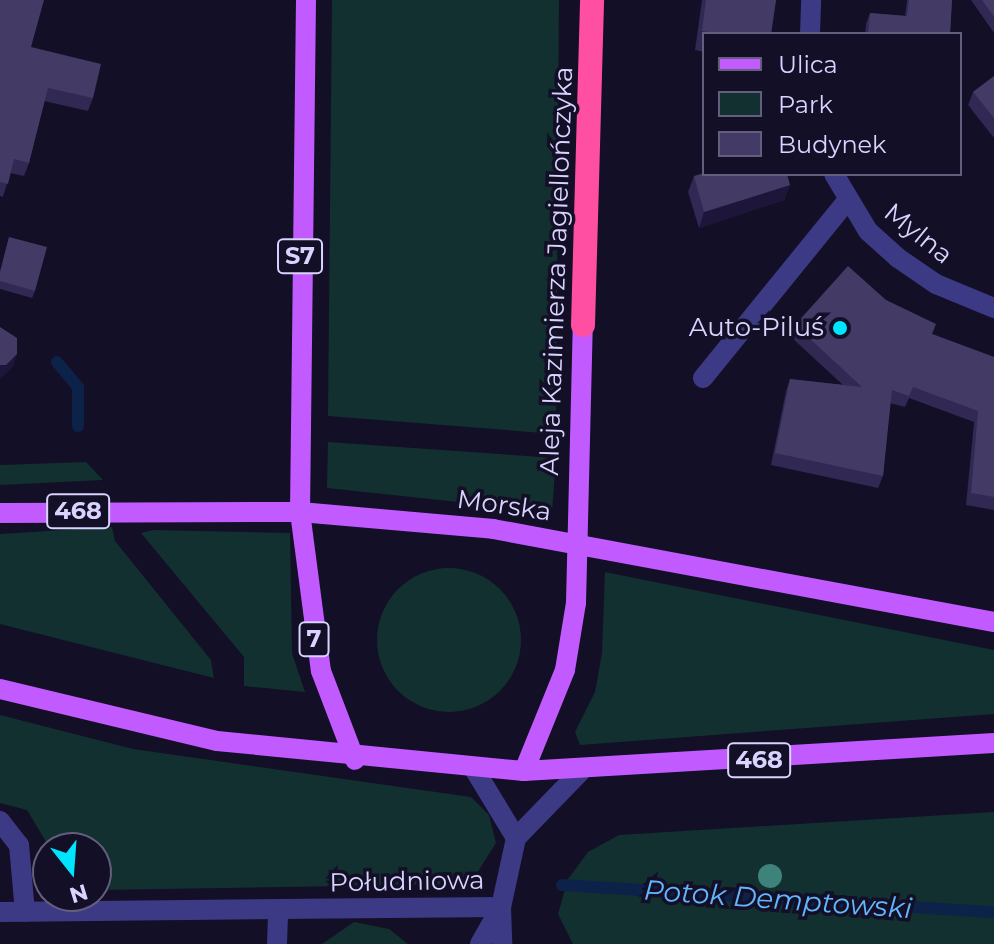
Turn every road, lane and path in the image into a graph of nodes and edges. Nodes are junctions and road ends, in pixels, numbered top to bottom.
1 (306, 0) edge
2 (592, 0) edge
3 (811, 0) edge
4 (810, 32) edge
5 (835, 176) edge
6 (847, 201) junction
7 (994, 308) edge
8 (583, 325) joint
9 (703, 378) dead end
10 (300, 512) junction
11 (0, 513) edge
12 (577, 543) junction
13 (994, 622) edge
14 (0, 689) edge
15 (994, 743) edge
16 (355, 760) junction
17 (473, 767) junction
18 (524, 771) junction
19 (581, 771) junction
20 (0, 821) edge
21 (516, 838) junction
22 (112, 905) edge
23 (501, 907) junction
24 (278, 909) junction
25 (32, 911) edge
26 (0, 912) edge
27 (25, 912) junction
28 (277, 944) edge
29 (480, 944) edge
30 (502, 944) edge

1 - 10 main road, S7
2 - 8 highway, Aleja Kazimierza Jagiellończyka
3 - 4 street
5 - 6 street, Mylna
6 - 7 street, Mylna
6 - 9 street
8 - 12 main road, Aleja Kazimierza Jagiellończyka
10 - 11 main road, Morska / 468
10 - 12 main road, Morska / 468
10 - 16 main road, 7
12 - 13 main road, Morska / 468
12 - 18 main road, Aleja Kazimierza Jagiellończyka
14 - 16 main road, 468
15 - 19 main road, 468
16 - 17 main road, 468
17 - 18 main road, 468
17 - 21 street
18 - 19 main road, 468
19 - 21 street
20 - 27 street
21 - 23 street, Południowa
22 - 24 street, Południowa
23 - 24 street, Południowa
23 - 29 street
23 - 30 street
24 - 28 street
25 - 27 street, Południowa
26 - 27 street, Południowa

